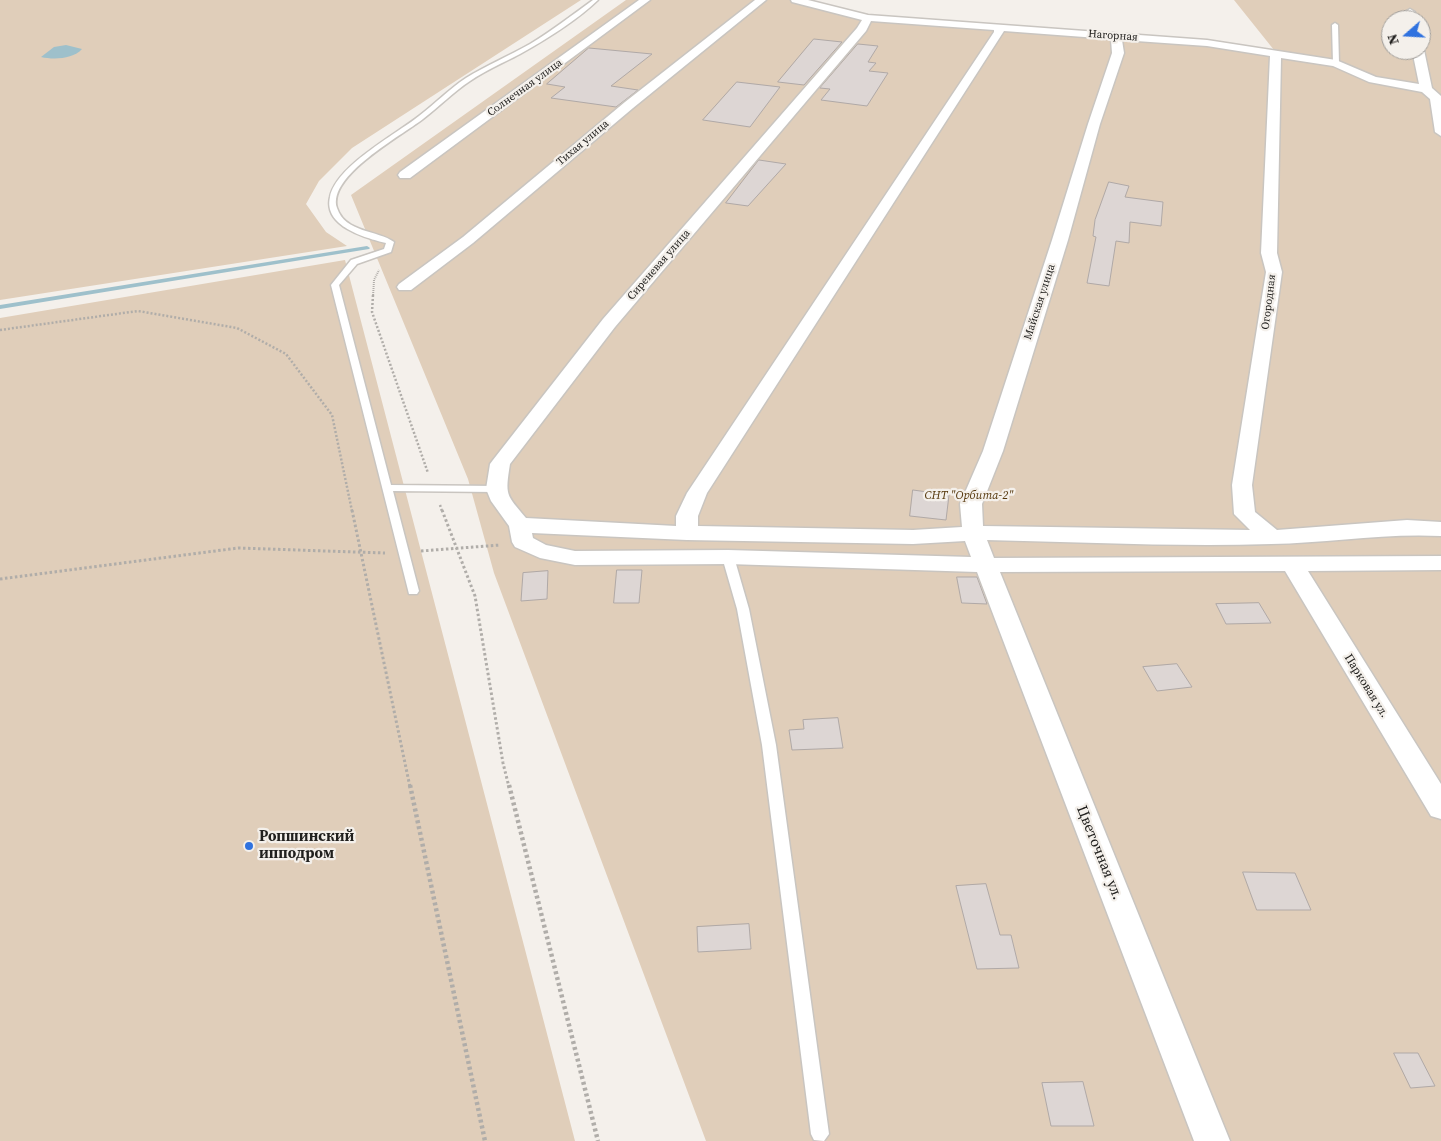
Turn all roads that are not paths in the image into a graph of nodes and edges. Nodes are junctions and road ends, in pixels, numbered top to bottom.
1 (596, 0) edge
2 (645, 0) edge
3 (761, 0) edge
4 (796, 0) edge
5 (868, 18) junction
6 (1335, 25) dead end
7 (996, 27) junction
8 (1116, 37) junction
9 (1276, 54) junction
10 (1420, 60) edge
11 (1336, 63) junction
12 (1426, 90) junction
13 (1441, 132) edge
14 (405, 175) dead end
15 (405, 287) dead end
16 (387, 488) junction
17 (496, 489) junction
18 (1441, 529) edge
19 (687, 533) junction
20 (973, 533) junction
21 (521, 534) junction
22 (1272, 537) junction
23 (728, 557) junction
24 (1441, 563) edge
25 (1292, 564) junction
26 (985, 565) junction
27 (413, 591) dead end
28 (1441, 808) edge
29 (820, 1134) dead end
30 (1212, 1141) edge

1 - 16 lane
2 - 14 street, Солнечная улица
3 - 15 street, Тихая улица
4 - 5 street, Нагорная
5 - 7 street, Нагорная
5 - 17 street, Сиреневая улица
6 - 11 lane
7 - 8 street, Нагорная
7 - 19 street
8 - 9 street, Нагорная
8 - 20 street, Майская улица
9 - 11 street, Нагорная
9 - 22 street, Огородная
10 - 12 street
11 - 12 street, Нагорная
12 - 13 street
16 - 17 lane
16 - 27 lane
17 - 21 street
18 - 22 street
19 - 20 street
19 - 21 street
20 - 22 street
20 - 26 street, Майская улица
21 - 23 street
23 - 26 street
23 - 29 lane
24 - 25 street
25 - 26 street
25 - 28 street, Парковая ул.
26 - 30 street, Цветочная ул.

